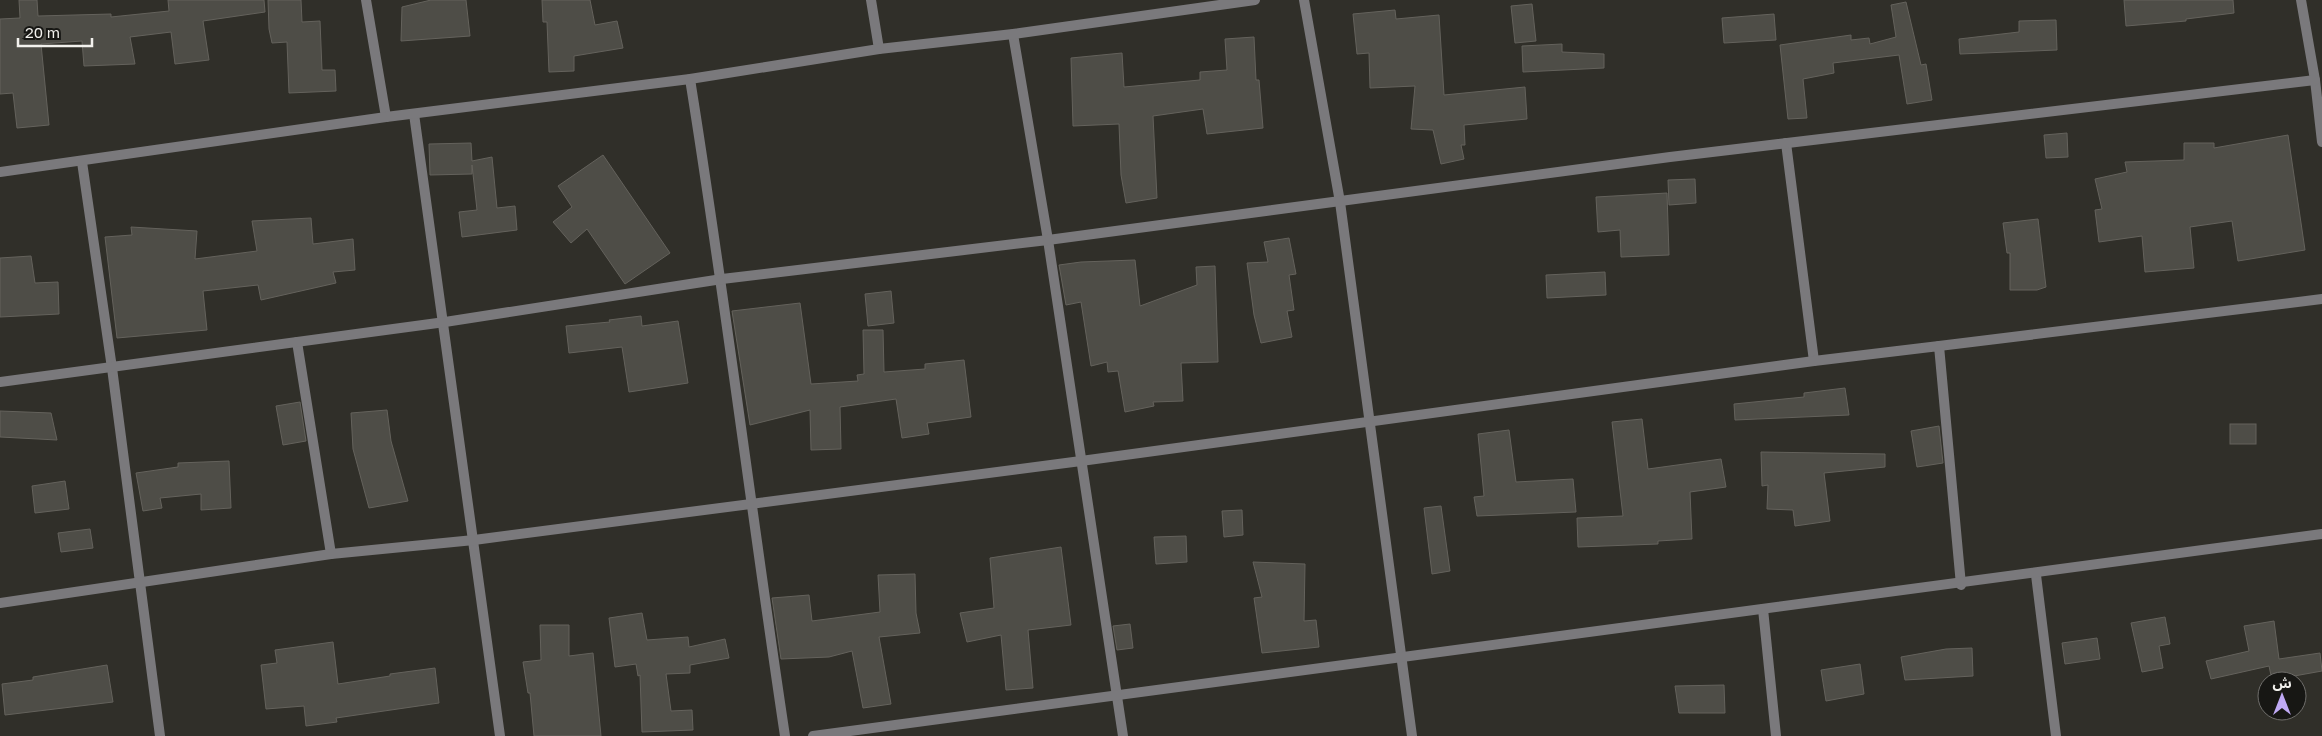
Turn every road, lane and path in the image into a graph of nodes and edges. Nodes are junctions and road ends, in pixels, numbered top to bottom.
1 (366, 0) edge
2 (871, 0) edge
3 (1255, 0) edge
4 (1304, 0) edge
5 (2301, 0) edge
6 (1013, 34) junction
7 (879, 49) junction
8 (690, 78) junction
9 (2315, 80) junction
10 (414, 114) junction
11 (386, 117) junction
12 (2322, 142) edge
13 (1786, 143) junction
14 (82, 162) junction
15 (0, 172) edge
16 (1340, 202) junction
17 (1048, 240) junction
18 (722, 279) junction
19 (2322, 299) edge
20 (444, 322) junction
21 (296, 342) junction
22 (1939, 346) junction
23 (1814, 361) junction
24 (112, 368) junction
25 (0, 382) edge
26 (1369, 422) junction
27 (1081, 462) junction
28 (750, 503) junction
29 (2322, 534) edge
30 (474, 540) junction
31 (331, 554) junction
32 (2036, 575) junction
33 (140, 584) junction
34 (1961, 585) junction
35 (0, 603) edge
36 (1763, 609) junction
37 (1401, 657) junction
38 (1116, 694) junction
39 (160, 736) edge
40 (500, 736) edge
41 (785, 736) edge
42 (814, 736) edge
43 (1123, 736) edge
44 (1412, 736) edge
45 (1776, 736) edge
46 (2056, 736) edge

1 - 11 street
2 - 7 street
3 - 6 street
4 - 16 street
5 - 9 street
6 - 7 street
6 - 17 street
7 - 8 street
8 - 10 street
8 - 18 street
9 - 12 street
9 - 13 street
10 - 11 street
10 - 20 street
11 - 14 street
13 - 16 street
13 - 23 street
14 - 15 street
14 - 24 street
16 - 17 street
16 - 26 street
17 - 18 street
17 - 27 street
18 - 20 street
18 - 28 street
19 - 22 street
20 - 21 street
20 - 30 street
21 - 24 street
21 - 31 street
22 - 23 street
22 - 34 street
23 - 26 street
24 - 25 street
24 - 33 street
26 - 27 street
26 - 37 street
27 - 28 street
27 - 38 street
28 - 30 street
28 - 41 street
29 - 32 street
30 - 31 street
30 - 40 street
31 - 33 street
32 - 34 street
32 - 46 street
33 - 35 street
33 - 39 street
34 - 36 street
36 - 37 street
36 - 45 street
37 - 38 street
37 - 44 street
38 - 42 street
38 - 43 street

